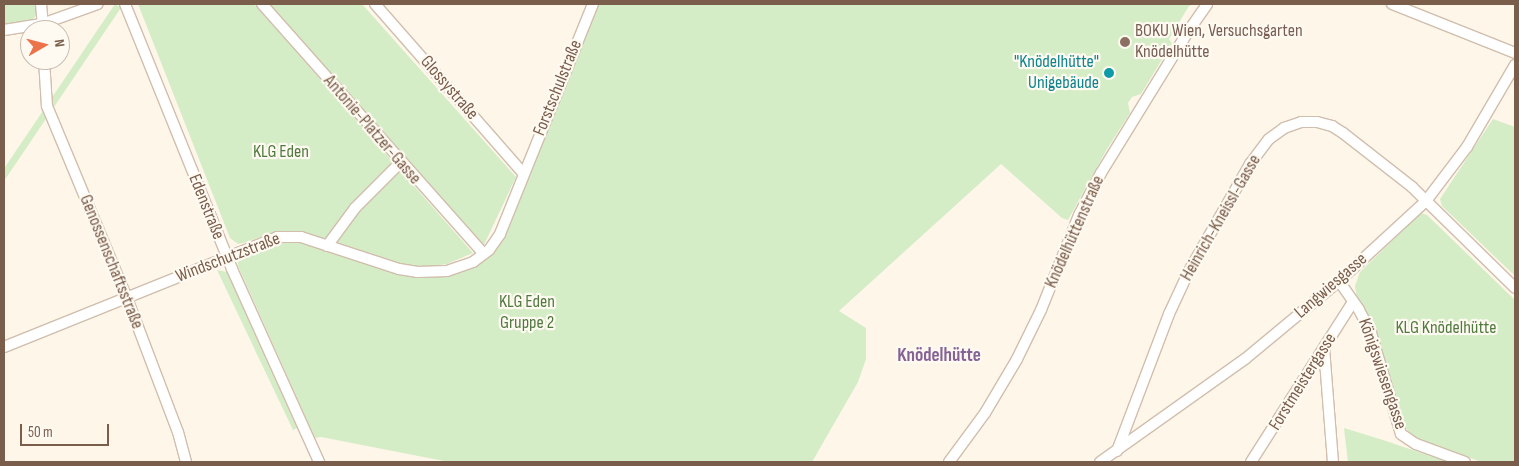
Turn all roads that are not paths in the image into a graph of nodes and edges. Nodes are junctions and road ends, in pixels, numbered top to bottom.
1 (41, 4) edge
2 (98, 4) edge
3 (125, 4) edge
4 (262, 4) edge
5 (375, 4) edge
6 (593, 4) edge
7 (1207, 4) edge
8 (1392, 4) edge
9 (42, 20) edge
10 (60, 20) edge
11 (20, 29) edge
12 (4, 30) edge
13 (1515, 53) edge
14 (1515, 65) edge
15 (45, 70) edge
16 (400, 162) junction
17 (524, 173) junction
18 (1426, 200) junction
19 (327, 246) junction
20 (484, 254) junction
21 (227, 258) junction
22 (1339, 281) junction
23 (1515, 288) edge
24 (126, 298) junction
25 (1353, 302) junction
26 (4, 347) edge
27 (1324, 348) junction
28 (1117, 451) junction
29 (186, 462) edge
30 (319, 462) edge
31 (949, 462) edge
32 (1100, 462) edge
33 (1251, 462) edge
34 (1333, 462) edge
35 (1465, 462) edge

1 - 9 street
2 - 10 street
3 - 21 street, Edenstraße
4 - 16 street, Antonie-Platzer-Gasse
5 - 17 street, Glossystraße
6 - 17 street, Forstschulstraße
7 - 31 street, Knödelhüttenstraße
8 - 13 street
11 - 12 street
14 - 18 street, Langwiesgasse
15 - 24 street, Genossenschaftsstraße
16 - 19 street
16 - 20 street, Antonie-Platzer-Gasse
17 - 20 street, Windschutzstraße
18 - 22 street, Langwiesgasse
18 - 23 street, Heinrich-Kneissl-Gasse
18 - 28 street, Heinrich-Kneissl-Gasse
19 - 20 street, Windschutzstraße
19 - 21 street, Windschutzstraße
21 - 24 street, Windschutzstraße
21 - 30 street, Edenstraße
22 - 25 street, Königswiesengasse
22 - 28 street, Langwiesgasse
24 - 26 street, Windschutzstraße
24 - 29 street, Genossenschaftsstraße
25 - 27 street, Forstmeistergasse
25 - 35 street, Königswiesengasse
27 - 33 street, Forstmeistergasse
27 - 34 street
28 - 32 street, Langwiesgasse

